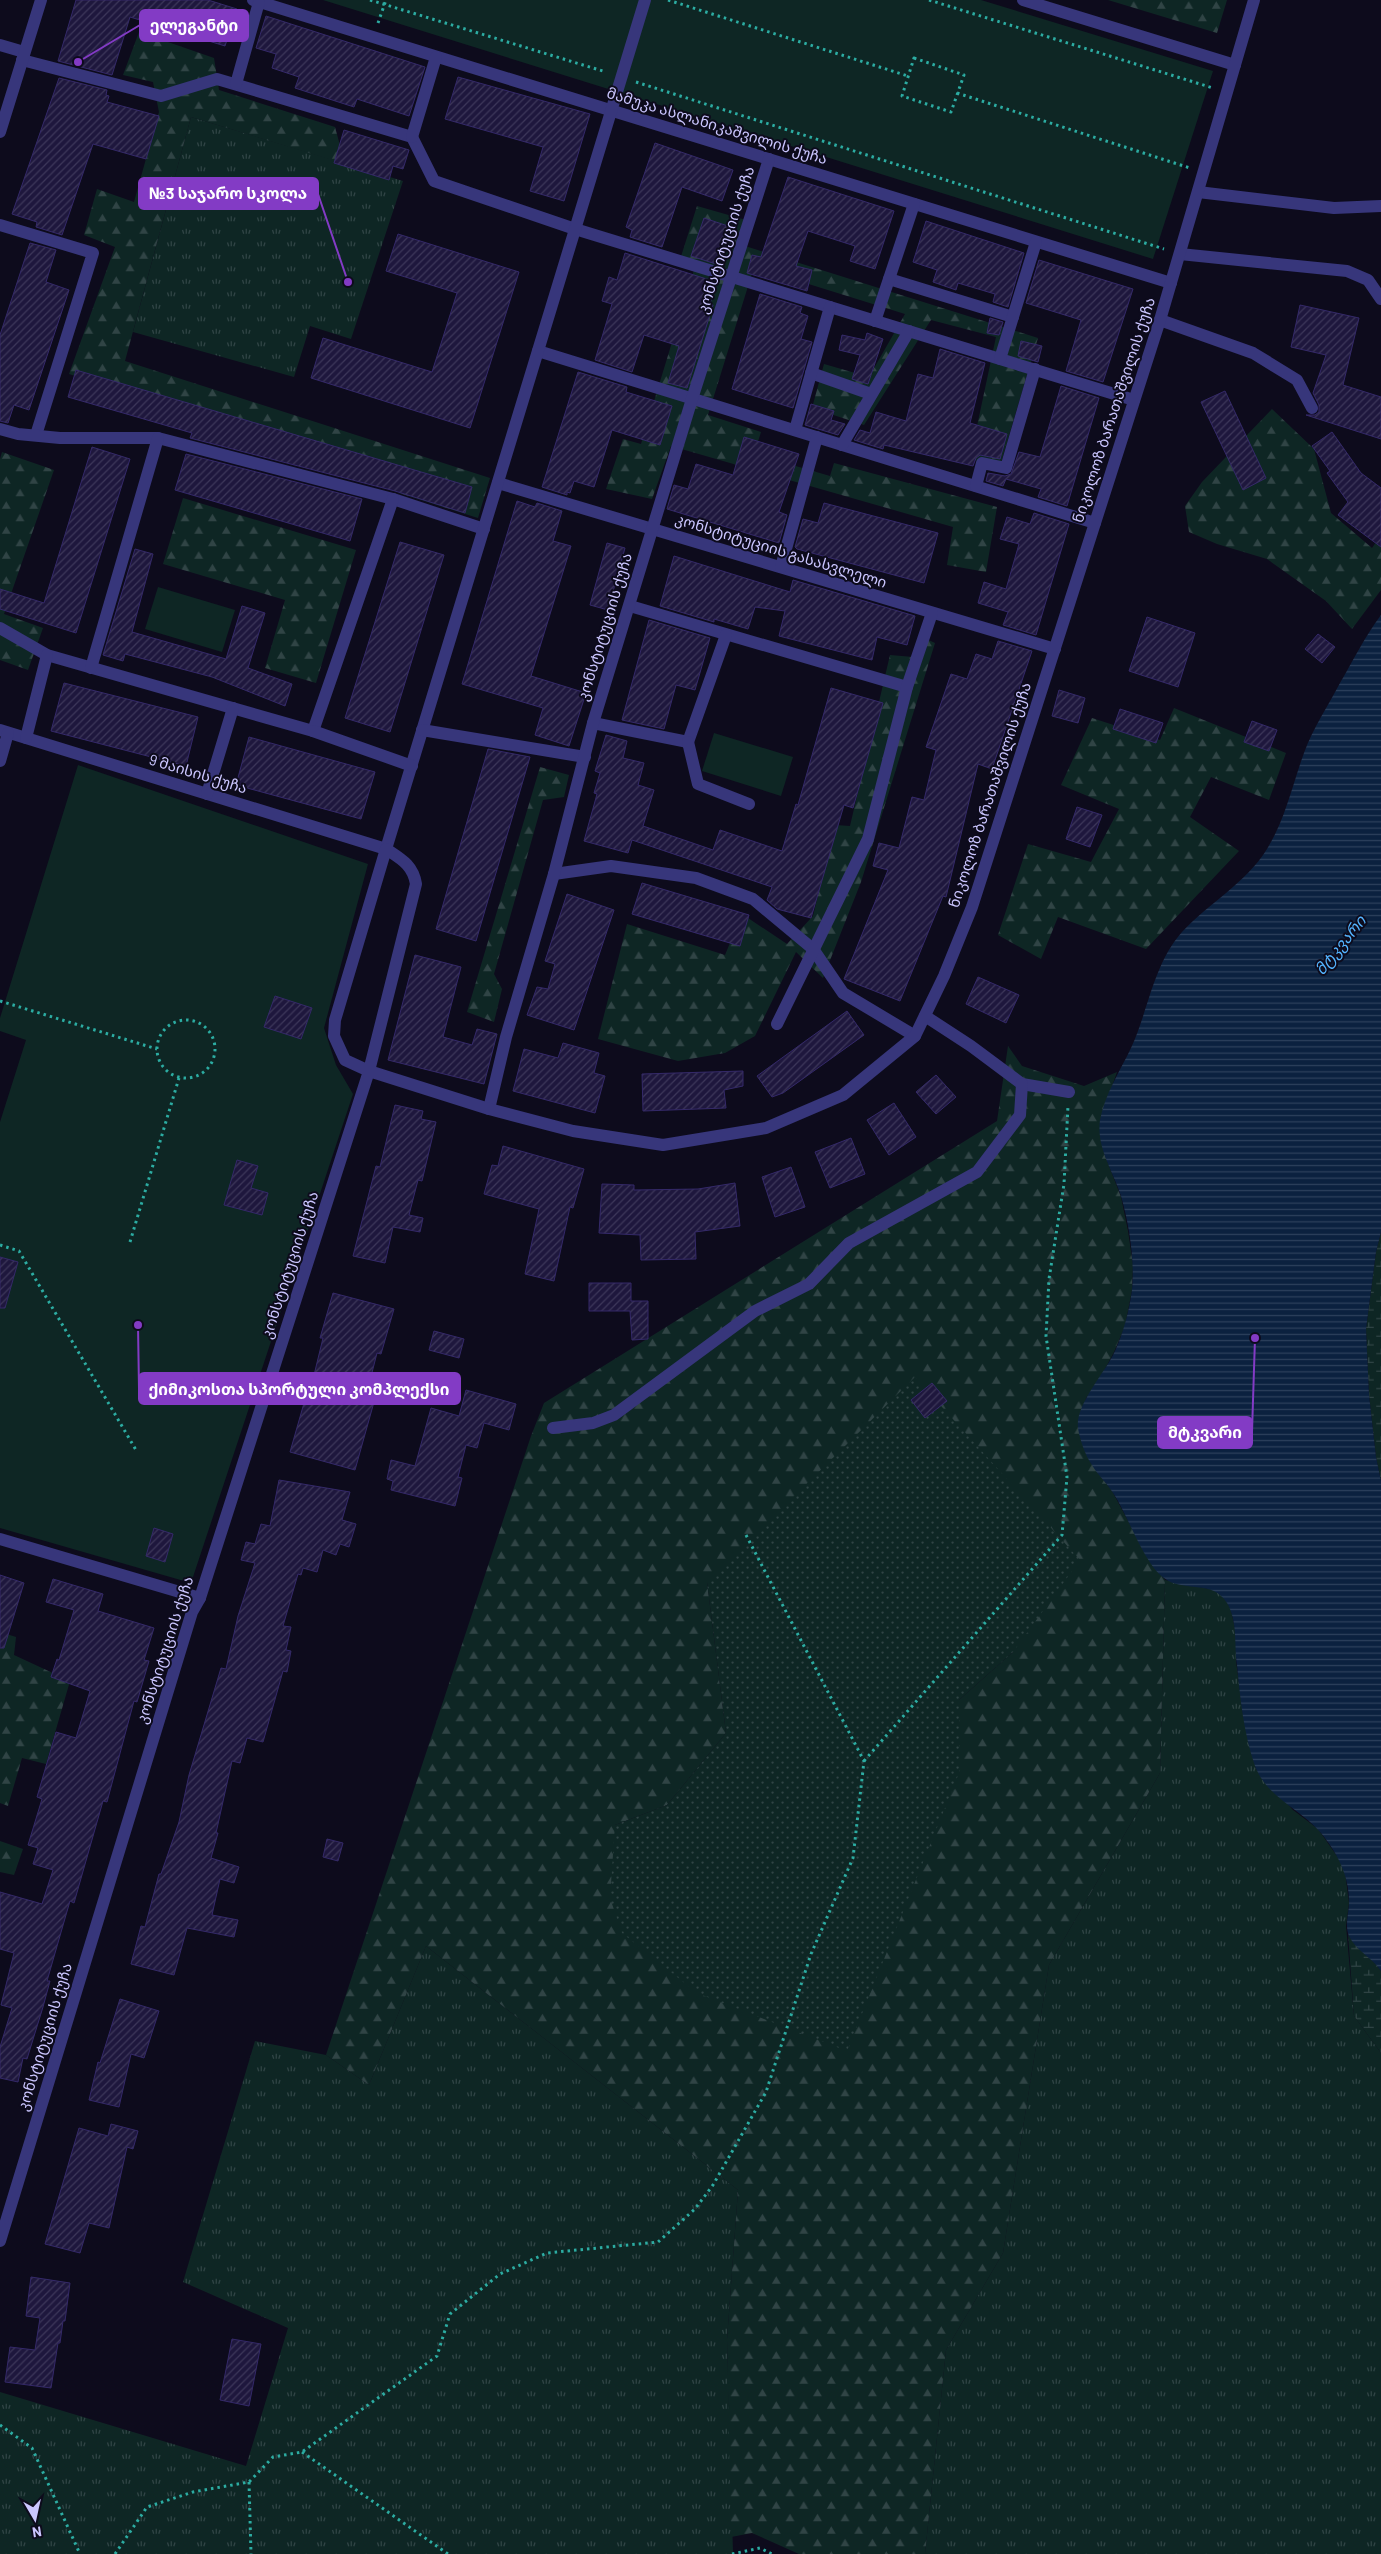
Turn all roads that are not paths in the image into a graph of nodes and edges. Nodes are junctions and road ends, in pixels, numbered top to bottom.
1 (41, 0) edge
2 (645, 0) edge
3 (1023, 0) edge
4 (1254, 0) edge
5 (256, 1) edge
6 (0, 45) edge
7 (23, 56) junction
8 (436, 56) junction
9 (1235, 65) junction
10 (236, 84) junction
11 (611, 111) junction
12 (0, 132) edge
13 (412, 137) junction
14 (769, 159) junction
15 (1198, 192) junction
16 (914, 204) junction
17 (1381, 206) edge
18 (0, 224) edge
19 (575, 229) junction
20 (1036, 242) junction
21 (1180, 254) junction
22 (731, 277) junction
23 (889, 279) junction
24 (1171, 283) junction
25 (1381, 299) edge
26 (830, 307) junction
27 (1013, 317) junction
28 (875, 320) junction
29 (1160, 320) junction
30 (909, 331) junction
31 (538, 351) junction
32 (1000, 359) junction
33 (1035, 369) junction
34 (811, 373) junction
35 (871, 394) junction
36 (692, 399) junction
37 (1134, 400) junction
38 (1312, 408) dead end
39 (0, 428) edge
40 (795, 430) junction
41 (36, 435) junction
42 (818, 437) junction
43 (158, 438) junction
44 (842, 445) junction
45 (498, 483) junction
46 (976, 486) junction
47 (393, 499) junction
48 (1095, 523) junction
49 (484, 529) junction
50 (651, 529) junction
51 (780, 567) junction
52 (630, 606) junction
53 (932, 613) junction
54 (0, 628) edge
55 (726, 635) junction
56 (1055, 648) junction
57 (47, 655) junction
58 (91, 668) junction
59 (907, 687) junction
60 (233, 708) junction
61 (593, 723) junction
62 (422, 730) junction
63 (313, 731) junction
64 (4, 732) edge
65 (26, 738) junction
66 (688, 742) junction
67 (585, 757) junction
68 (0, 761) edge
69 (412, 766) junction
70 (207, 794) junction
71 (749, 804) dead end
72 (386, 849) junction
73 (554, 874) junction
74 (813, 949) junction
75 (925, 1016) junction
76 (777, 1024) dead end
77 (915, 1036) junction
78 (369, 1071) junction
79 (1022, 1084) junction
80 (1069, 1092) road end
81 (489, 1109) junction
82 (553, 1428) dead end
83 (0, 1539) edge
84 (200, 1598) junction
85 (0, 2241) edge

1 - 7 street
2 - 11 street
3 - 9 street
4 - 9 street, ნიკოლოზ ბარათაშვილის ქუჩა
5 - 8 street, მამუკა ასლანიკაშვილის ქუჩა
5 - 10 street
6 - 7 street
7 - 10 street
7 - 12 street
8 - 11 street, მამუკა ასლანიკაშვილის ქუჩა
8 - 13 street
9 - 15 street, ნიკოლოზ ბარათაშვილის ქუჩა
10 - 13 street
11 - 14 street, მამუკა ასლანიკაშვილის ქუჩა
11 - 19 street
13 - 19 street
14 - 16 street, მამუკა ასლანიკაშვილის ქუჩა
14 - 22 street, კონსტიტუციის ქუჩა
15 - 17 street
15 - 21 street, ნიკოლოზ ბარათაშვილის ქუჩა
16 - 20 street, მამუკა ასლანიკაშვილის ქუჩა
16 - 23 street
18 - 41 street
19 - 22 street
19 - 31 street
20 - 24 street, მამუკა ასლანიკაშვილის ქუჩა
20 - 27 street
21 - 24 street, ნიკოლოზ ბარათაშვილის ქუჩა
21 - 25 street
22 - 26 street
22 - 36 street, კონსტიტუციის ქუჩა
23 - 27 street
23 - 28 street
24 - 29 street, ნიკოლოზ ბარათაშვილის ქუჩა
26 - 28 street
26 - 34 street
27 - 32 street
28 - 30 street
29 - 37 street, ნიკოლოზ ბარათაშვილის ქუჩა
29 - 38 street
30 - 32 street
30 - 35 street
31 - 36 street
31 - 45 street
32 - 33 street
33 - 37 street
33 - 46 street
34 - 35 street
34 - 40 street
35 - 44 street
36 - 40 street
36 - 50 street, კონსტიტუციის ქუჩა
37 - 48 street, ნიკოლოზ ბარათაშვილის ქუჩა
39 - 41 street
40 - 42 street
41 - 43 street
42 - 44 street
42 - 51 street
43 - 47 street
43 - 58 street
44 - 46 street
45 - 49 street
45 - 50 street, კონსტიტუციის გასასვლელი
46 - 48 street
47 - 49 street
47 - 63 street
48 - 56 street, ნიკოლოზ ბარათაშვილის ქუჩა
49 - 62 street
50 - 51 street, კონსტიტუციის გასასვლელი
50 - 52 street, კონსტიტუციის ქუჩა
51 - 53 street, კონსტიტუციის გასასვლელი
52 - 55 street
52 - 61 street, კონსტიტუციის ქუჩა
53 - 56 street, კონსტიტუციის გასასვლელი
53 - 59 street
54 - 57 street
55 - 59 street
55 - 66 street
56 - 75 street, ნიკოლოზ ბარათაშვილის ქუჩა
57 - 58 street
57 - 65 street
58 - 60 street
59 - 74 street
60 - 63 street
60 - 70 street
61 - 66 street
61 - 67 street, კონსტიტუციის ქუჩა
62 - 67 street
62 - 69 street
63 - 69 street
64 - 65 street, 9 მაისის ქუჩა
64 - 68 street
65 - 70 street, 9 მაისის ქუჩა
66 - 71 street
67 - 73 street, კონსტიტუციის ქუჩა
69 - 72 street
70 - 72 street, 9 მაისის ქუჩა
72 - 78 street, კონსტიტუციის ქუჩა
72 - 78 street
73 - 74 street
73 - 81 street, კონსტიტუციის ქუჩა
74 - 76 street
74 - 77 street
75 - 77 street, ნიკოლოზ ბარათაშვილის ქუჩა
75 - 79 street
77 - 81 street, ნიკოლოზ ბარათაშვილის ქუჩა
78 - 81 street, ნიკოლოზ ბარათაშვილის ქუჩა
78 - 84 street, კონსტიტუციის ქუჩა
79 - 80 street
79 - 82 street
83 - 84 street
84 - 85 street, კონსტიტუციის ქუჩა

